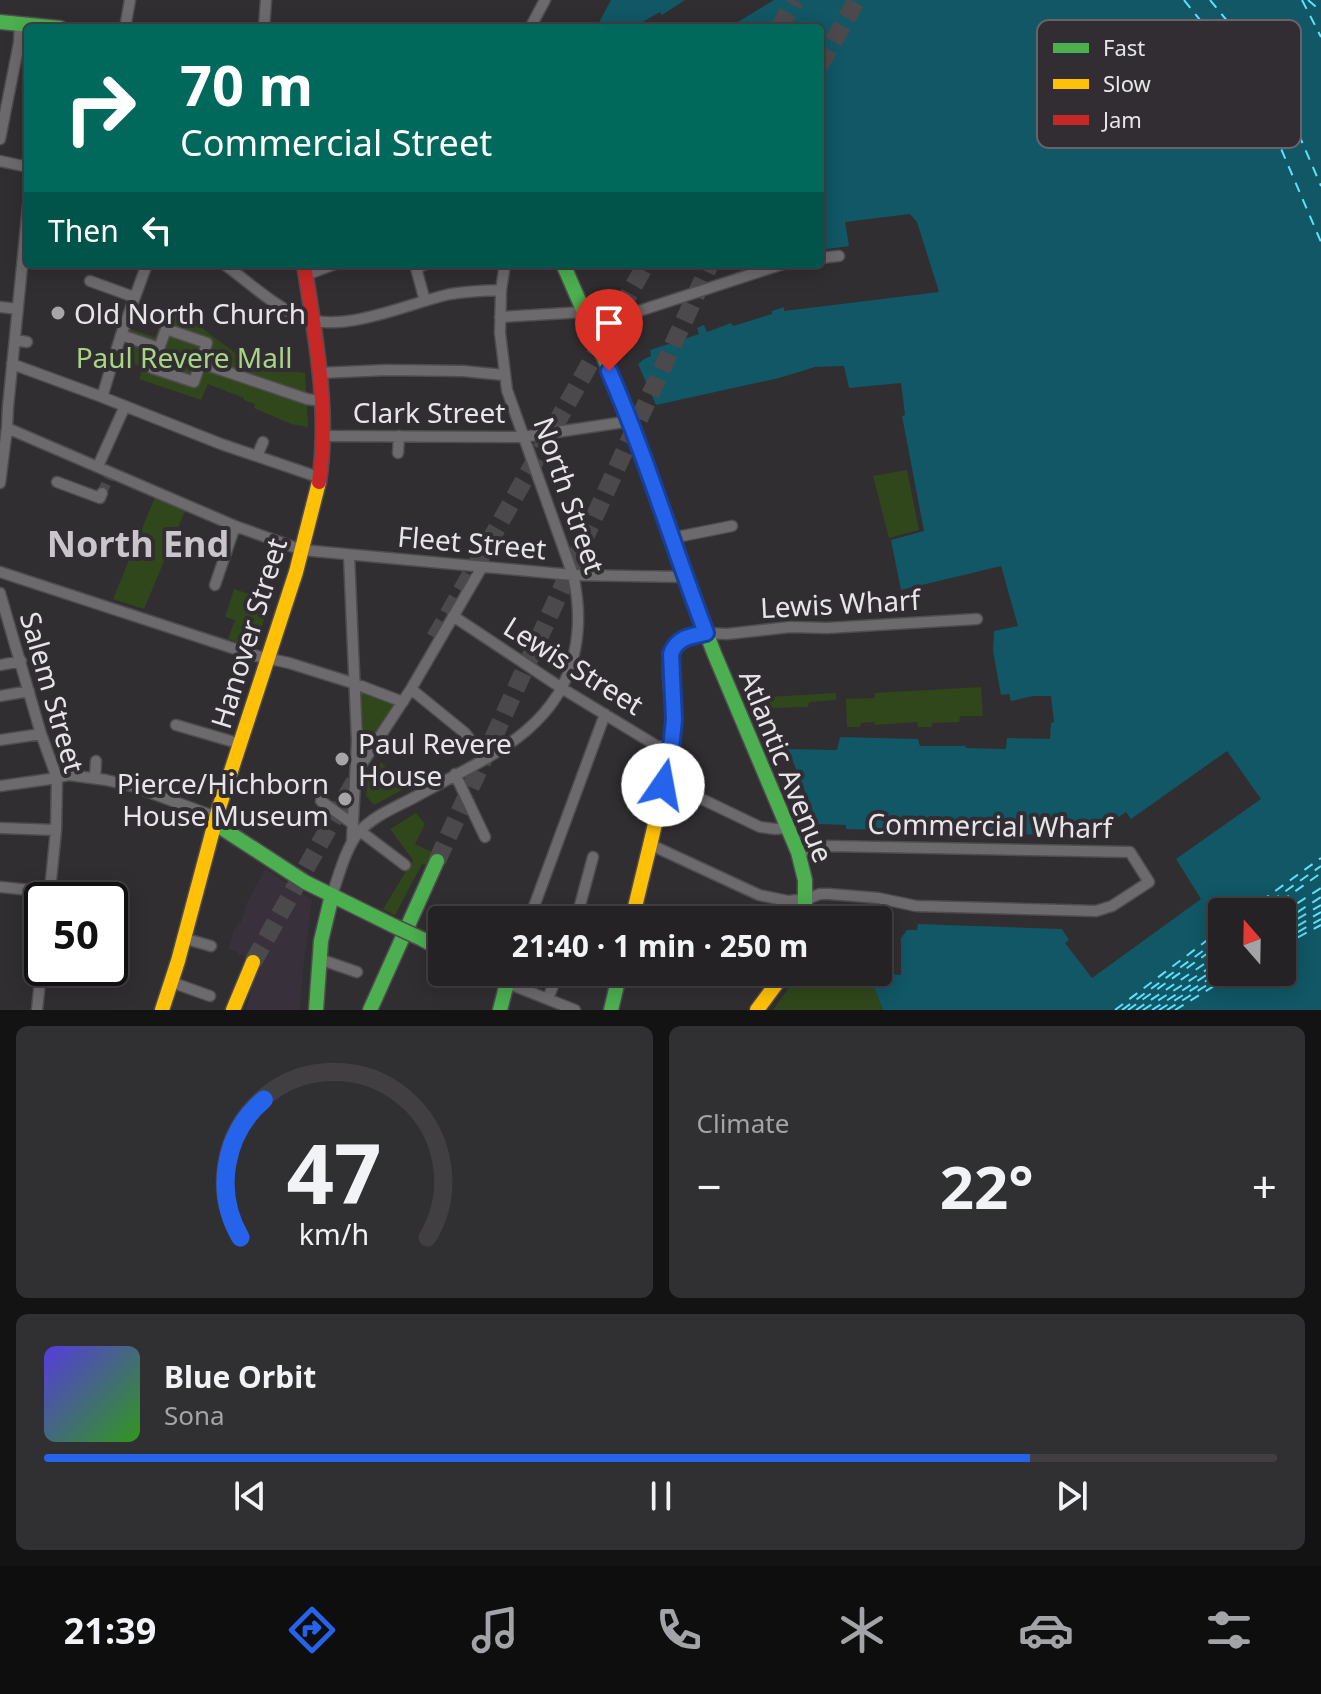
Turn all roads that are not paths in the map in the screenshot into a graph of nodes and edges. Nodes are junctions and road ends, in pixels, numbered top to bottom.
1 (130, 0) edge
2 (266, 0) edge
3 (545, 0) edge
4 (0, 22) edge
5 (20, 23) junction
6 (28, 24) edge
7 (126, 24) edge
8 (264, 24) edge
9 (532, 24) edge
10 (0, 139) edge
11 (0, 161) edge
12 (24, 166) edge
13 (24, 247) edge
14 (839, 256) dead end
15 (824, 258) edge
16 (145, 268) edge
17 (229, 268) edge
18 (416, 268) edge
19 (504, 268) edge
20 (565, 268) edge
21 (769, 268) edge
22 (305, 270) edge
23 (90, 281) dead end
24 (501, 290) junction
25 (134, 297) junction
26 (425, 301) junction
27 (0, 307) edge
28 (18, 309) junction
29 (500, 317) junction
30 (313, 320) junction
31 (587, 320) junction
32 (121, 335) junction
33 (15, 340) junction
34 (27, 342) dead end
35 (159, 348) junction
36 (201, 363) junction
37 (12, 364) junction
38 (319, 373) junction
39 (504, 375) junction
40 (102, 397) junction
41 (321, 401) junction
42 (4, 406) edge
43 (125, 406) junction
44 (631, 421) junction
45 (7, 428) junction
46 (323, 436) junction
47 (399, 436) junction
48 (523, 437) junction
49 (263, 442) dead end
50 (398, 453) dead end
51 (257, 456) junction
52 (98, 466) junction
53 (321, 478) junction
54 (57, 482) dead end
55 (0, 483) edge
56 (102, 493) dead end
57 (235, 526) junction
58 (732, 526) dead end
59 (672, 538) junction
60 (302, 550) junction
61 (349, 556) junction
62 (482, 567) junction
63 (0, 572) edge
64 (573, 575) junction
65 (685, 577) junction
66 (215, 585) dead end
67 (0, 593) edge
68 (2, 606) edge
69 (453, 616) junction
70 (977, 619) dead end
71 (706, 633) junction
72 (271, 658) junction
73 (21, 661) junction
74 (0, 665) edge
75 (358, 685) junction
76 (411, 689) junction
77 (563, 689) junction
78 (29, 691) junction
79 (0, 696) edge
80 (403, 702) junction
81 (605, 714) junction
82 (176, 725) dead end
83 (41, 734) junction
84 (0, 740) edge
85 (241, 744) junction
86 (671, 748) junction
87 (485, 758) junction
88 (96, 761) dead end
89 (356, 773) junction
90 (455, 774) junction
91 (57, 778) junction
92 (95, 778) junction
93 (663, 785) junction
94 (0, 786) edge
95 (321, 801) dead end
96 (215, 820) junction
97 (0, 828) edge
98 (357, 828) junction
99 (788, 828) junction
100 (56, 830) junction
101 (485, 837) dead end
102 (649, 844) junction
103 (798, 852) junction
104 (593, 857) dead end
105 (437, 861) tunnel mouth
106 (405, 865) dead end
107 (51, 882) edge
108 (0, 887) edge
109 (24, 891) edge
110 (332, 895) junction
111 (807, 899) junction
112 (534, 906) edge
113 (580, 906) edge
114 (635, 906) edge
115 (806, 906) edge
116 (183, 938) junction
117 (428, 942) edge
118 (211, 946) dead end
119 (319, 959) junction
120 (253, 962) tunnel mouth
121 (357, 972) dead end
122 (171, 982) junction
123 (40, 986) edge
124 (506, 986) edge
125 (524, 986) edge
126 (553, 986) edge
127 (617, 986) edge
128 (776, 986) edge
129 (210, 996) dead end
130 (548, 999) junction
131 (237, 1006) edge
132 (37, 1010) edge
133 (162, 1010) edge
134 (316, 1010) edge
135 (370, 1010) edge
136 (500, 1010) edge
137 (575, 1010) edge
138 (611, 1010) edge
139 (757, 1010) edge

1 - 7 street
2 - 8 street
3 - 9 street
4 - 5 main road
5 - 6 main road
5 - 10 street
11 - 12 street
13 - 28 street
14 - 15 street
16 - 25 street
17 - 30 street
18 - 26 street
19 - 24 street, North Street
20 - 31 main road, Atlantic Avenue
21 - 31 street
22 - 30 main road, Hanover Street
23 - 25 street
24 - 26 street
24 - 29 street, North Street
25 - 32 street
26 - 30 street
27 - 28 street
28 - 33 street
29 - 31 street
29 - 39 street, North Street
30 - 38 main road, Hanover Street
31 - 44 main road, Atlantic Avenue
32 - 35 street
32 - 40 street
33 - 34 street
33 - 37 street
35 - 36 street
35 - 36 street
36 - 41 street
37 - 40 street
37 - 42 street
38 - 39 street
38 - 41 main road, Hanover Street
39 - 48 street, North Street
40 - 43 street
41 - 46 main road, Hanover Street
42 - 45 street
43 - 51 street
43 - 52 street
44 - 48 street, Clark Street
44 - 59 main road, Atlantic Avenue
45 - 52 street, Fleet Street
45 - 55 street
46 - 47 street, Clark Street
46 - 53 main road, Hanover Street
47 - 48 street, Clark Street
47 - 50 street
48 - 64 street, North Street
49 - 51 street
51 - 53 street
52 - 57 street, Fleet Street
53 - 60 main road, Hanover Street
54 - 56 street
57 - 60 street, Fleet Street
57 - 66 street
58 - 59 street
59 - 65 main road, Atlantic Avenue
60 - 61 street, Fleet Street
60 - 72 main road, Hanover Street
61 - 62 street, Fleet Street
61 - 75 street
62 - 64 street, Fleet Street
62 - 69 street
63 - 72 street
64 - 65 street, Fleet Street
64 - 77 street, North Street
65 - 71 main road, Atlantic Avenue
67 - 68 street, Salem Street
68 - 73 street, Salem Street
69 - 76 street
69 - 77 street, Lewis Street
70 - 71 street, Lewis Wharf
71 - 86 main road
71 - 99 main road, Atlantic Avenue
72 - 75 street
72 - 85 main road, Hanover Street
73 - 74 street
73 - 78 street, Salem Street
75 - 80 street
75 - 89 street
76 - 80 street
76 - 87 street
77 - 81 street, Lewis Street
77 - 87 street, North Street
78 - 79 street
78 - 83 street, Salem Street
80 - 89 street
81 - 86 street, Lewis Street
81 - 112 street
82 - 85 street
83 - 84 street
83 - 91 street, Salem Street
85 - 96 main road, Hanover Street
86 - 93 main road
87 - 90 street, North Street
88 - 92 street
89 - 98 street
90 - 98 street, North Street
90 - 101 street
91 - 92 street
91 - 94 street
91 - 100 street, Salem Street
92 - 96 street
93 - 99 street
93 - 102 main road
95 - 98 street
96 - 110 main road
96 - 116 main road, Hanover Street
97 - 100 street
98 - 106 street
98 - 110 street
99 - 103 main road, Atlantic Avenue
100 - 107 street, Salem Street
102 - 111 street
102 - 114 main road
103 - 111 main road, Atlantic Avenue
103 - 111 street, Commercial Wharf
104 - 113 street
105 - 135 main road
108 - 109 street
110 - 117 main road, bridge
110 - 119 main road
111 - 115 main road, Atlantic Avenue
116 - 118 street
116 - 122 main road, Hanover Street
119 - 121 street
119 - 134 main road
120 - 131 main road
122 - 129 street
122 - 133 main road, Hanover Street
123 - 132 street
124 - 136 main road
125 - 130 street
126 - 130 street
127 - 138 main road
128 - 139 main road
130 - 137 street

